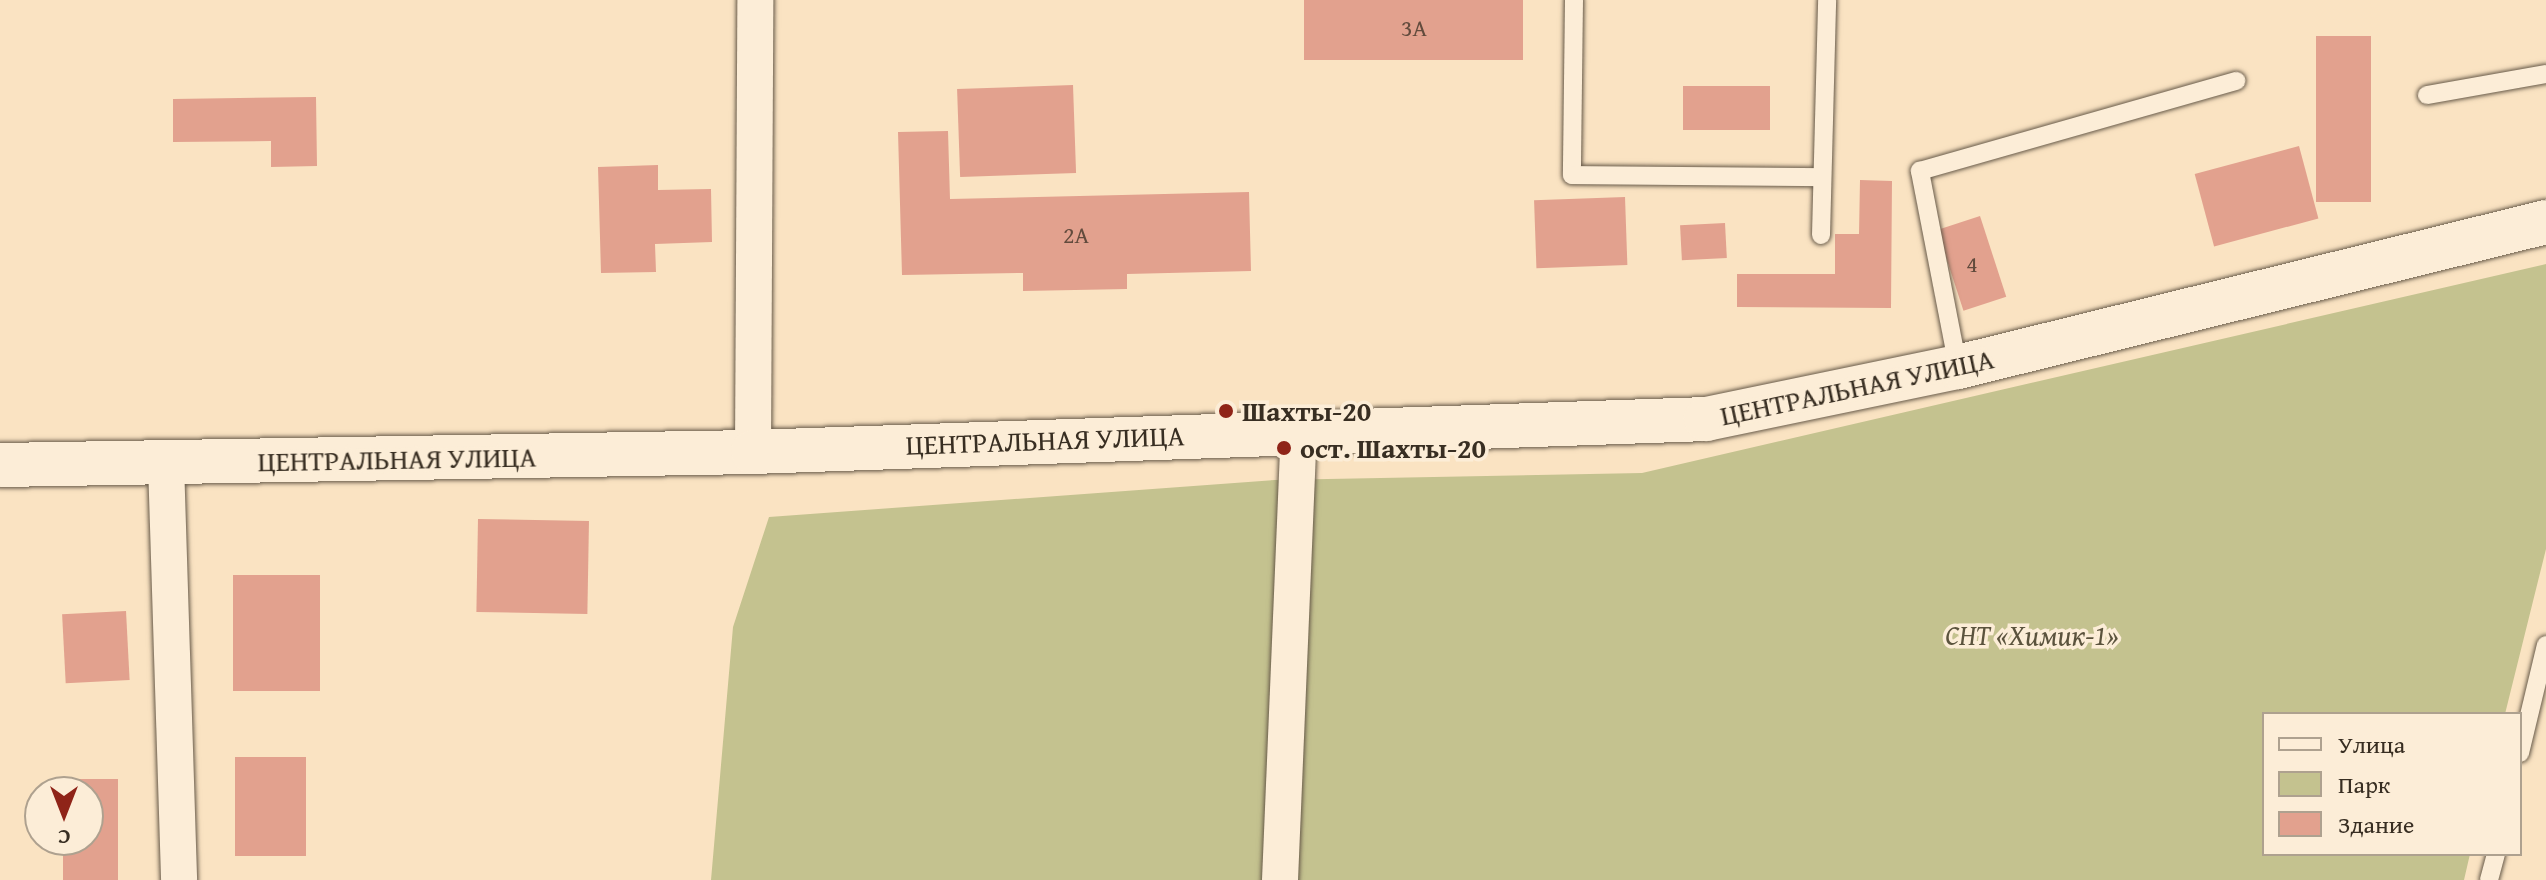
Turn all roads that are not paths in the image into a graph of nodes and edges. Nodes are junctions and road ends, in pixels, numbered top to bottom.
1 (755, 0) edge
2 (1574, 0) edge
3 (1827, 0) edge
4 (2546, 74) edge
5 (2236, 81) dead end
6 (2427, 95) dead end
7 (1822, 177) junction
8 (2546, 222) edge
9 (1821, 235) dead end
10 (1958, 367) junction
11 (1299, 431) junction
12 (753, 452) junction
13 (166, 463) junction
14 (0, 465) edge
15 (2546, 645) edge
16 (2522, 745) edge
17 (2495, 856) edge
18 (179, 880) edge
19 (1280, 880) edge
20 (2489, 880) edge

1 - 12 street
2 - 7 lane
3 - 7 lane
4 - 6 lane
5 - 10 lane
7 - 9 lane
8 - 10 street, ЦЕНТРАЛЬНАЯ УЛИЦА
10 - 11 street, ЦЕНТРАЛЬНАЯ УЛИЦА
11 - 12 street, ЦЕНТРАЛЬНАЯ УЛИЦА
11 - 19 street
12 - 13 street, ЦЕНТРАЛЬНАЯ УЛИЦА
13 - 14 street, ЦЕНТРАЛЬНАЯ УЛИЦА
13 - 18 street
15 - 16 lane
17 - 20 lane

